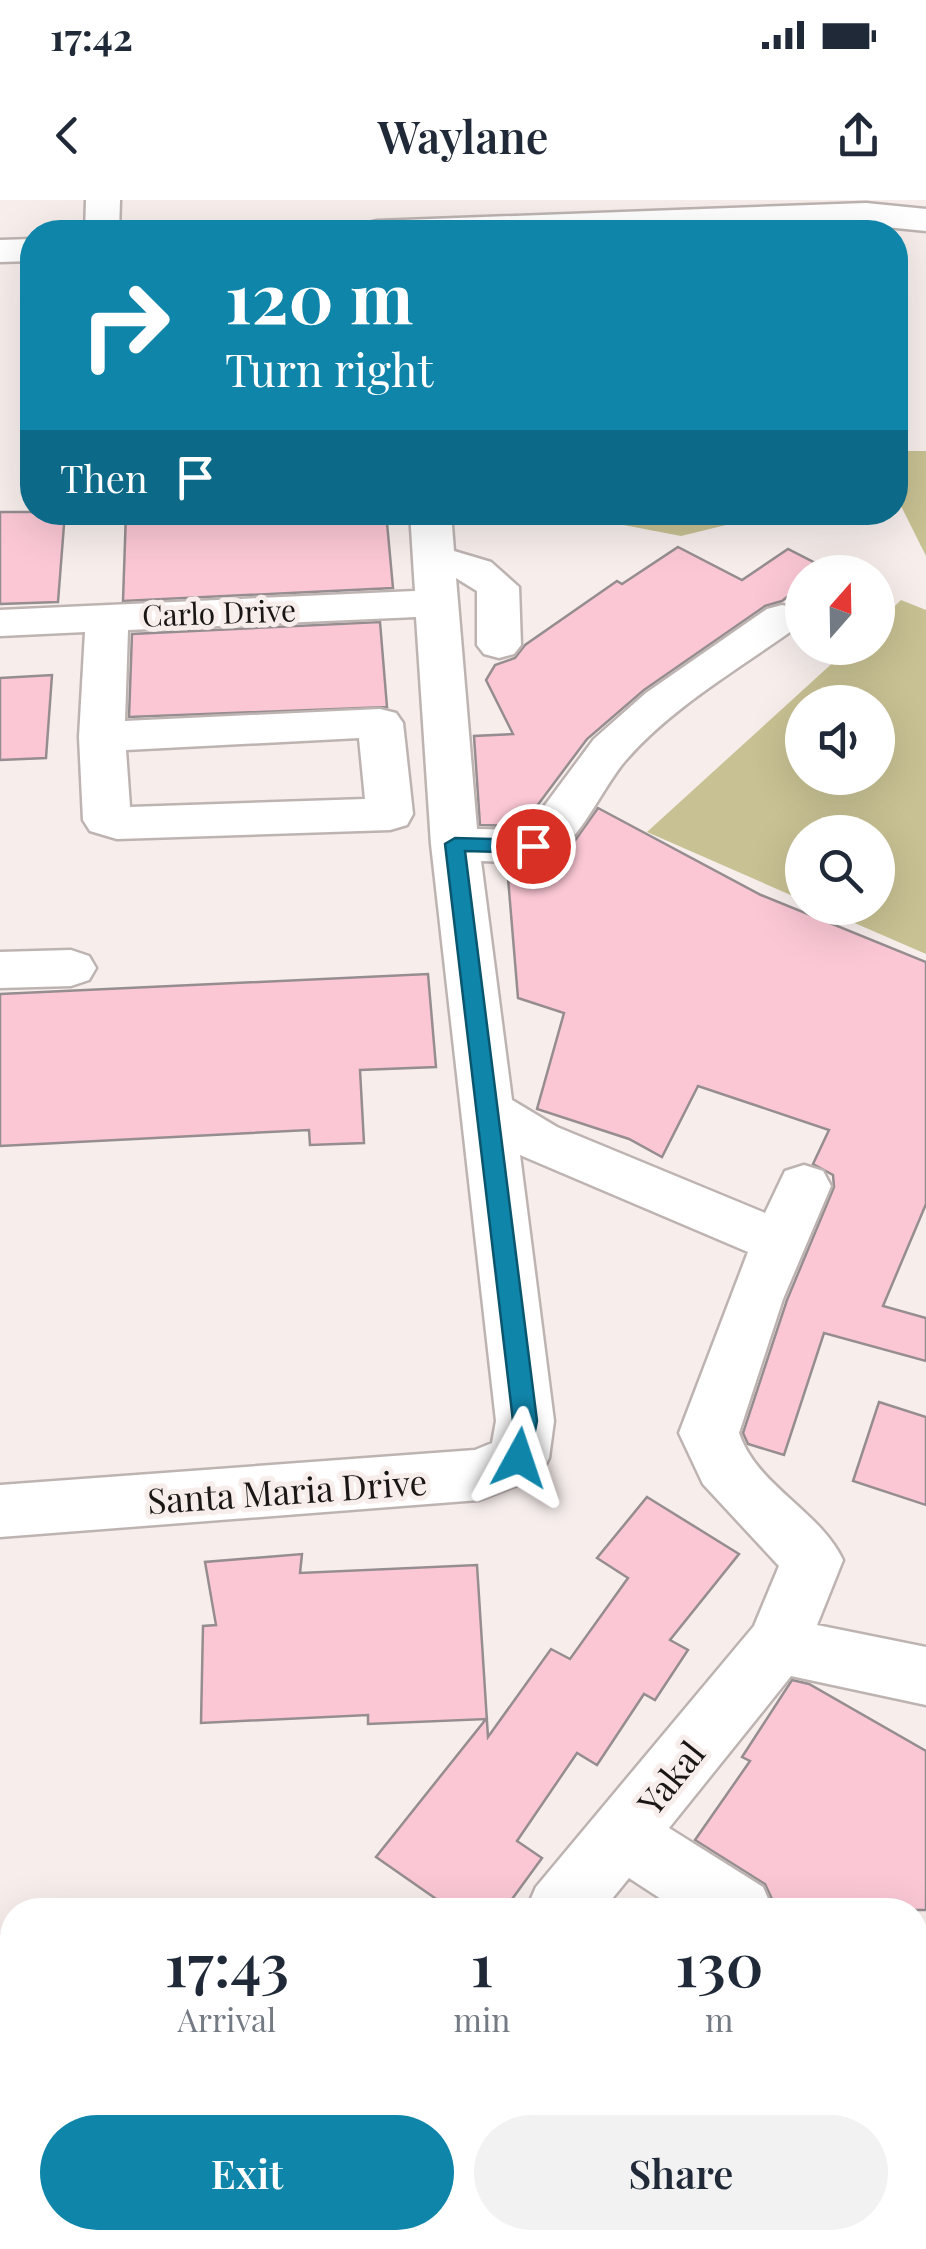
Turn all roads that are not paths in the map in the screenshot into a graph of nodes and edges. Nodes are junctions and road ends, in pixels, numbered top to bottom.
1 (509, 220) edge
2 (926, 220) edge
3 (431, 525) edge
4 (436, 582) junction
5 (107, 617) junction
6 (782, 618) dead end
7 (0, 622) edge
8 (499, 646) dead end
9 (102, 737) junction
10 (455, 844) junction
11 (72, 968) dead end
12 (0, 970) edge
13 (489, 1111) junction
14 (804, 1186) dead end
15 (780, 1242) junction
16 (0, 1511) edge
17 (778, 1644) junction
18 (926, 1676) edge
19 (622, 1836) junction
20 (570, 1898) edge
21 (721, 1898) edge

1 - 2 street
3 - 4 street, Santa Maria Drive
4 - 5 street, Carlo Drive
4 - 8 street, Carlo Drive
4 - 10 street, Santa Maria Drive
5 - 7 street, Carlo Drive
5 - 9 street
6 - 10 street
9 - 9 street
10 - 13 street, Santa Maria Drive
11 - 12 street
13 - 15 street
13 - 16 street, Santa Maria Drive
14 - 15 street
15 - 17 street, Yakal
17 - 18 street
17 - 19 street, Yakal
19 - 20 street, Yakal
19 - 21 street

